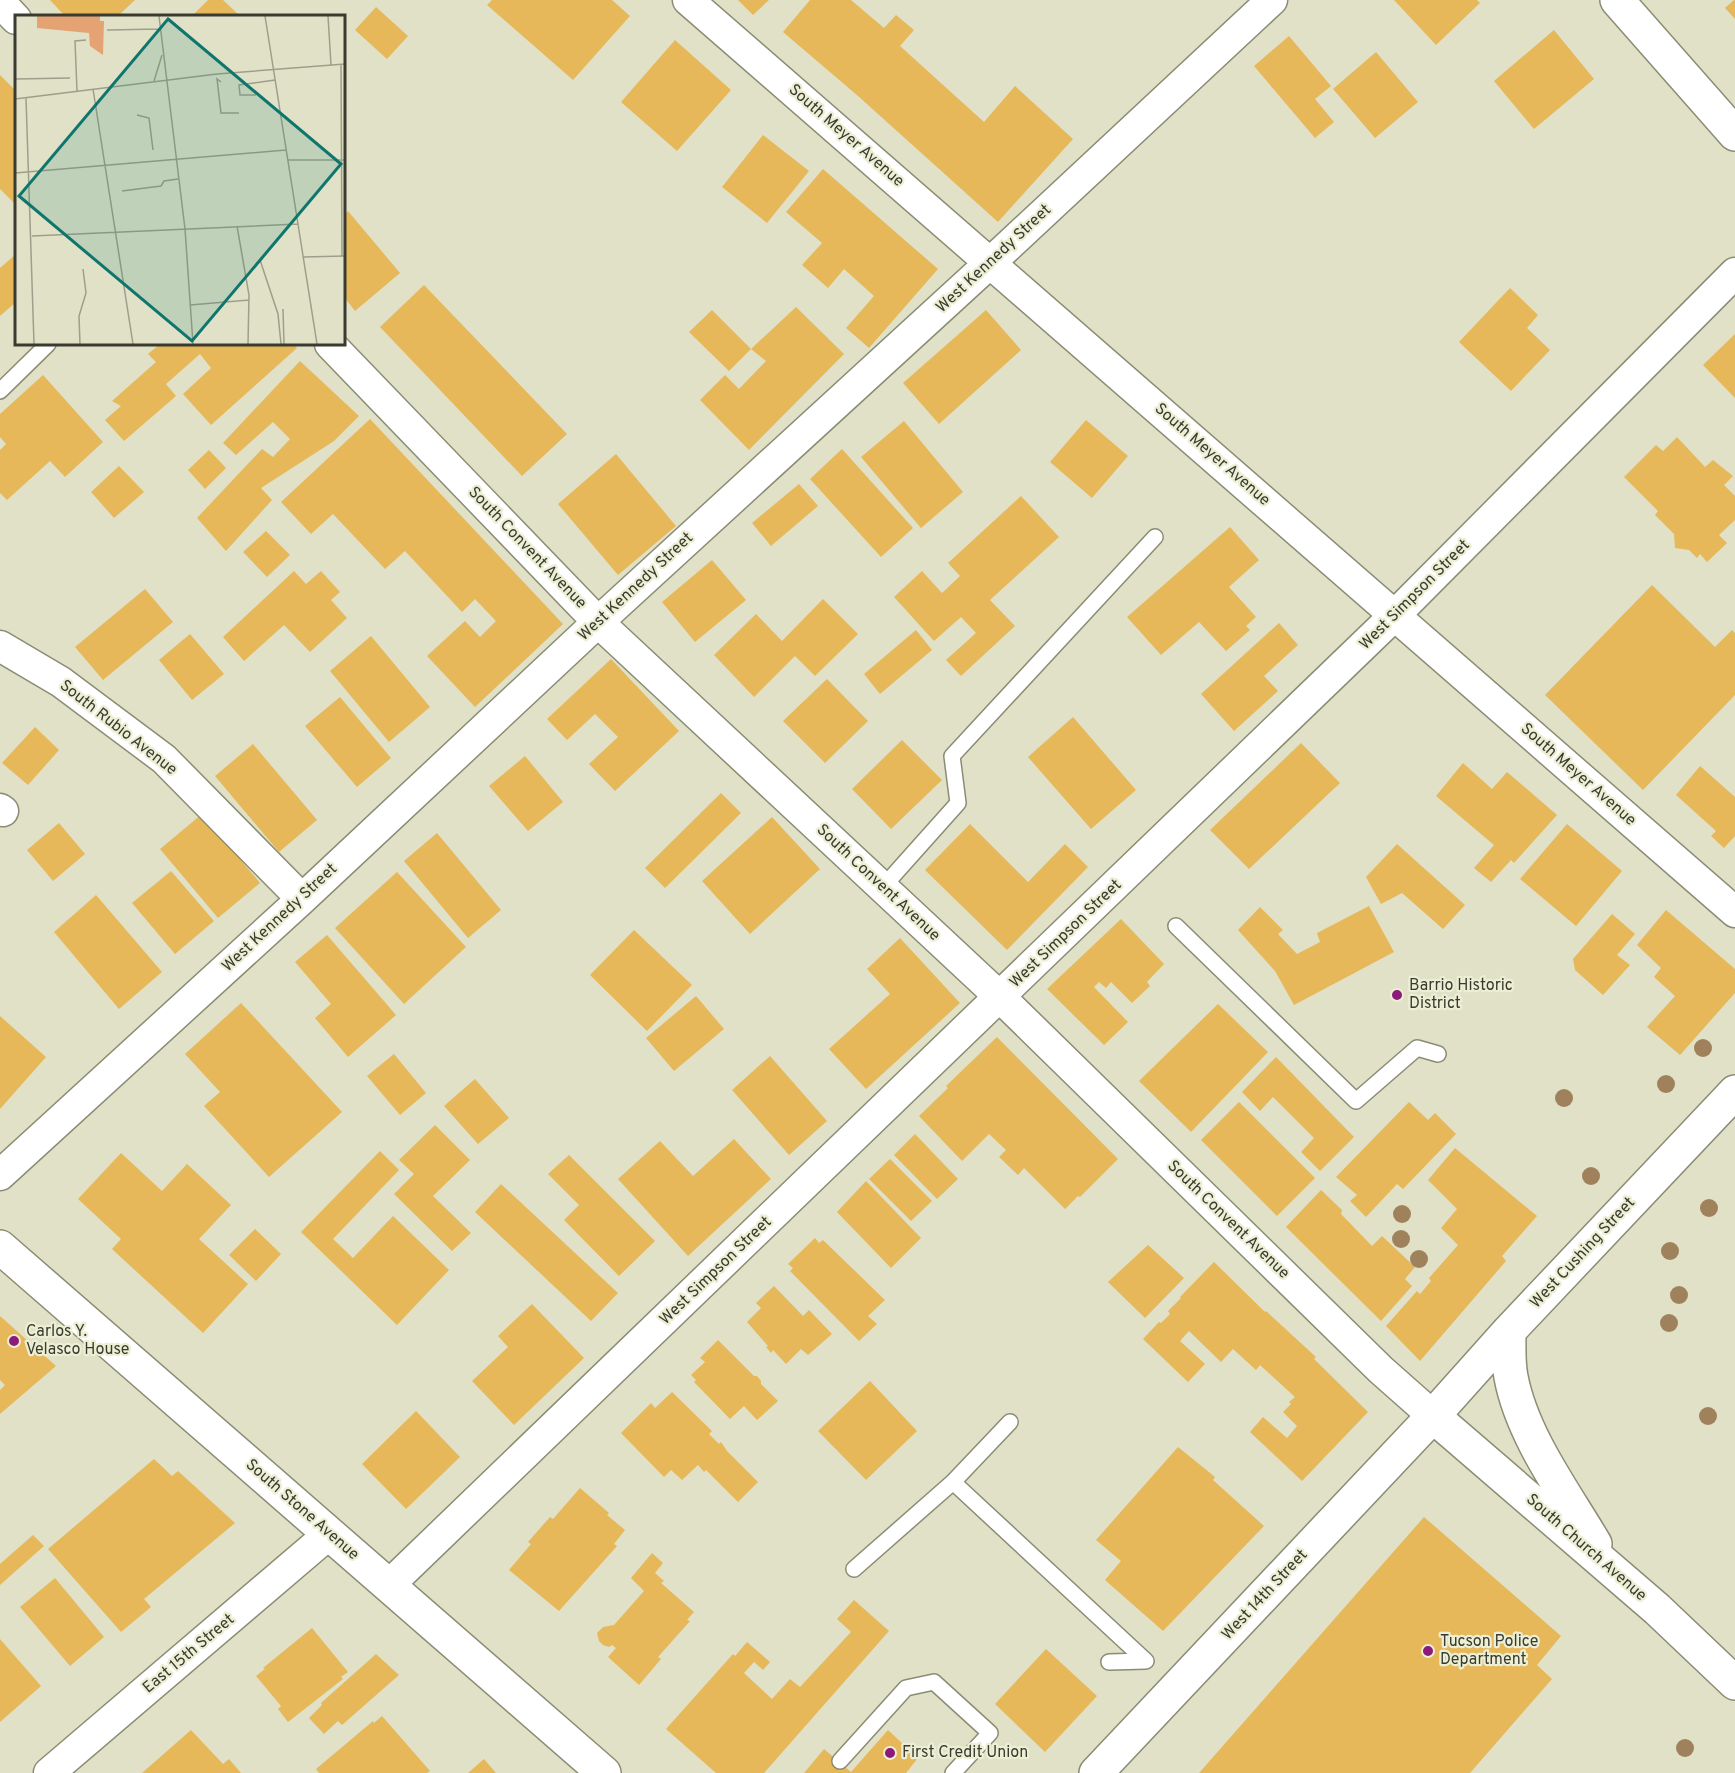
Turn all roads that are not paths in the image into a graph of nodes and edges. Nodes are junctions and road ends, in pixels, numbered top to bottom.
1 (688, 0) edge
2 (1272, 0) edge
3 (1617, 0) edge
4 (0, 2) edge
5 (15, 18) edge
6 (1735, 134) edge
7 (991, 262) junction
8 (1735, 273) edge
9 (47, 345) edge
10 (331, 345) edge
11 (0, 391) edge
12 (1155, 537) dead end
13 (1395, 615) junction
14 (598, 622) junction
15 (0, 646) edge
16 (883, 887) junction
17 (302, 899) junction
18 (1735, 912) edge
19 (1176, 926) dead end
20 (1000, 997) junction
21 (1438, 1054) dead end
22 (1735, 1092) edge
23 (0, 1175) edge
24 (0, 1247) edge
25 (1509, 1331) junction
26 (1433, 1416) junction
27 (1010, 1422) dead end
28 (953, 1482) junction
29 (329, 1534) junction
30 (854, 1569) dead end
31 (1610, 1569) junction
32 (388, 1586) junction
33 (1109, 1662) dead end
34 (1732, 1674) edge
35 (840, 1761) dead end
36 (49, 1773) edge
37 (604, 1773) edge
38 (953, 1773) edge
39 (1096, 1773) edge

1 - 7 street, South Meyer Avenue
2 - 7 street, West Kennedy Street
3 - 6 street
4 - 5 street
7 - 13 street, South Meyer Avenue
7 - 14 street, West Kennedy Street
8 - 13 street, West Simpson Street
9 - 11 lane
10 - 14 street, South Convent Avenue
12 - 16 lane
13 - 18 street, South Meyer Avenue
13 - 20 street, West Simpson Street
14 - 16 street, South Convent Avenue
14 - 17 street, West Kennedy Street
15 - 17 street, South Rubio Avenue
16 - 20 street, South Convent Avenue
17 - 23 street, West Kennedy Street
19 - 21 lane
20 - 26 street, South Convent Avenue
20 - 32 street, West Simpson Street
22 - 25 street, West Cushing Street
24 - 29 street, South Stone Avenue
25 - 26 street, West Cushing Street
25 - 31 street
26 - 31 street, South Church Avenue
26 - 39 street, West 14th Street
27 - 28 lane
28 - 30 lane
28 - 33 lane
29 - 32 street, South Stone Avenue
29 - 36 street, East 15th Street
31 - 34 street, South Church Avenue
32 - 37 street, South Stone Avenue
35 - 38 lane

